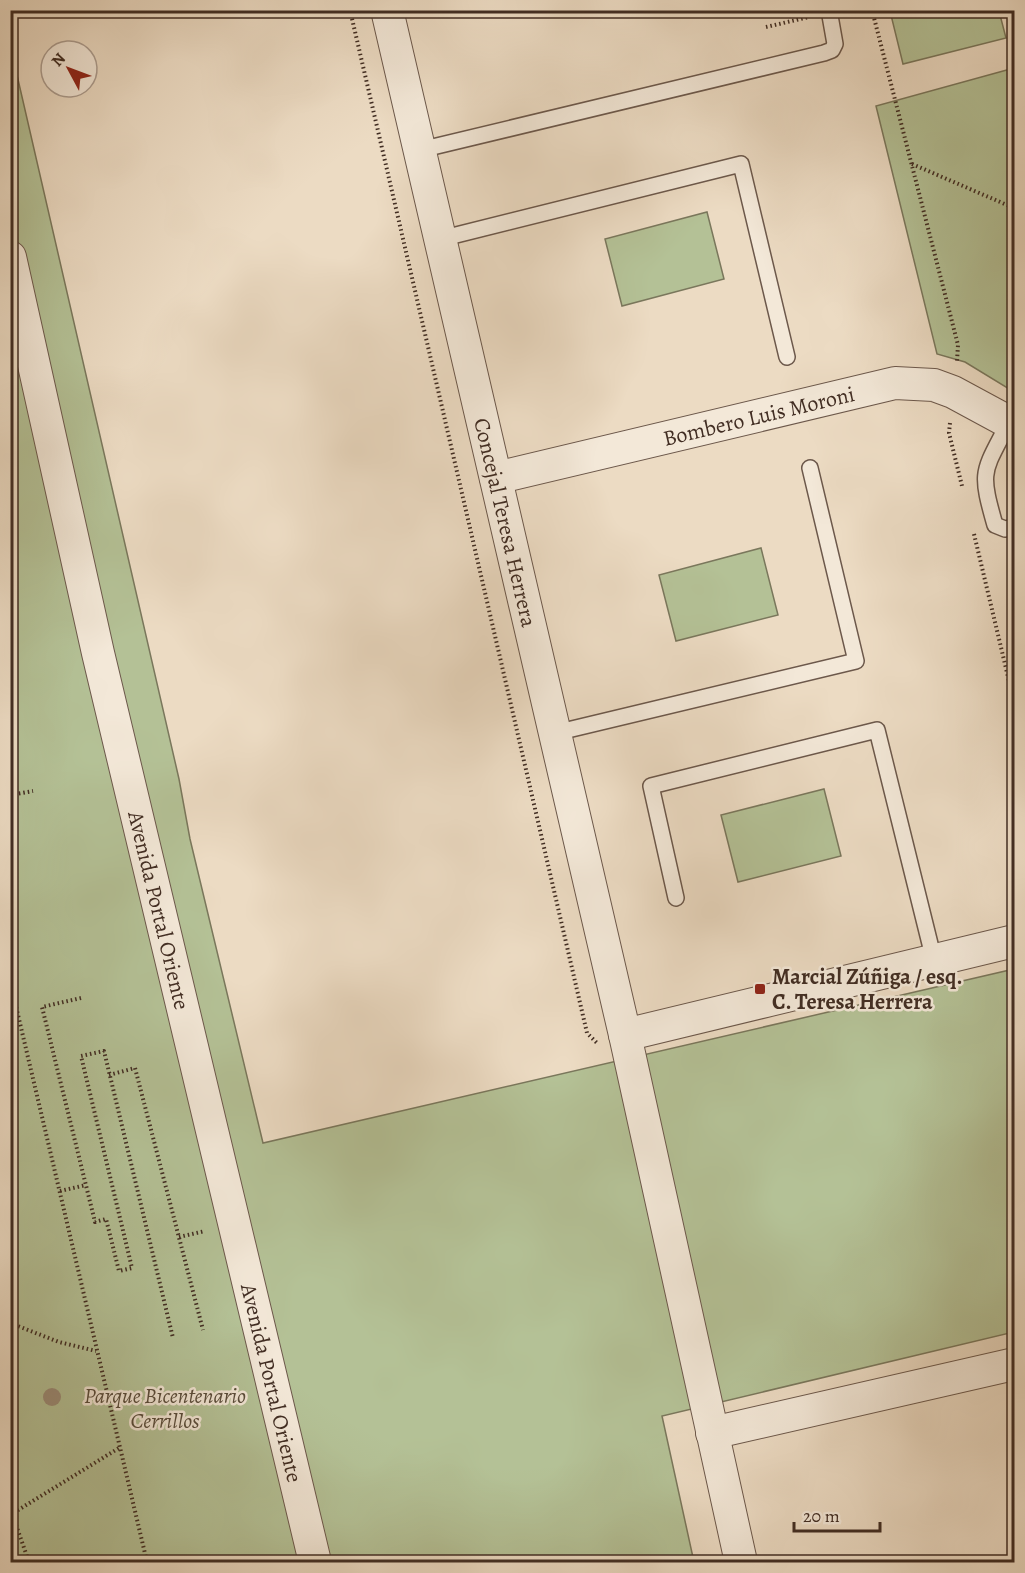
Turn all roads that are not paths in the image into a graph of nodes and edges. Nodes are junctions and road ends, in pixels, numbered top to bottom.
1 (387, 10) edge
2 (829, 11) edge
3 (420, 150) junction
4 (440, 239) junction
5 (10, 257) edge
6 (787, 357) dead end
7 (1012, 423) edge
8 (810, 468) dead end
9 (496, 478) junction
10 (1014, 527) edge
11 (555, 733) junction
12 (676, 898) dead end
13 (1014, 941) edge
14 (934, 960) junction
15 (625, 1035) junction
16 (1014, 1364) edge
17 (712, 1433) junction
18 (315, 1563) edge
19 (741, 1563) edge

1 - 3 street, Concejal Teresa Herrera
2 - 3 lane
3 - 4 street, Concejal Teresa Herrera
4 - 6 lane
4 - 9 street, Concejal Teresa Herrera
5 - 18 street, Avenida Portal Oriente
7 - 9 street, Bombero Luis Moroni
7 - 10 lane
8 - 11 lane
9 - 11 street, Concejal Teresa Herrera
11 - 15 street, Concejal Teresa Herrera
12 - 14 lane
13 - 14 street
14 - 15 street
15 - 17 street, Concejal Teresa Herrera
16 - 17 street
17 - 19 street, Concejal Teresa Herrera

